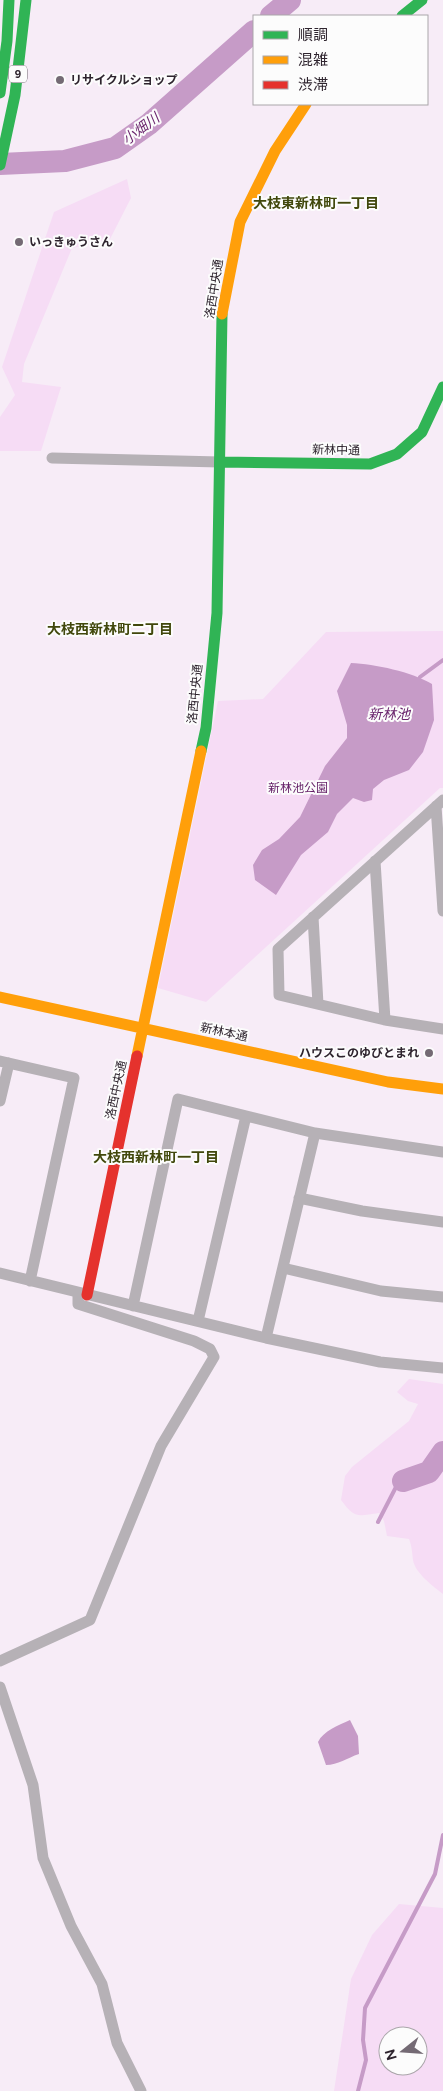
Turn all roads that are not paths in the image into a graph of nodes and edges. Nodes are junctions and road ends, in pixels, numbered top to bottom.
1 (9, 0) edge
2 (26, 0) edge
3 (422, 0) edge
4 (403, 15) edge
5 (0, 93) edge
6 (305, 105) edge
7 (4, 141) edge
8 (0, 164) edge
9 (443, 387) edge
10 (52, 458) dead end
11 (220, 462) junction
12 (439, 803) edge
13 (375, 861) junction
14 (443, 911) edge
15 (313, 917) junction
16 (0, 997) edge
17 (318, 1004) junction
18 (385, 1020) junction
19 (143, 1028) junction
20 (443, 1029) edge
21 (4, 1062) edge
22 (443, 1089) edge
23 (0, 1101) edge
24 (246, 1116) junction
25 (315, 1133) junction
26 (443, 1152) edge
27 (299, 1198) junction
28 (443, 1222) edge
29 (283, 1268) junction
30 (0, 1273) edge
31 (30, 1281) junction
32 (83, 1293) junction
33 (443, 1297) edge
34 (134, 1306) junction
35 (198, 1321) junction
36 (266, 1338) junction
37 (443, 1368) edge
38 (0, 1661) edge
39 (0, 1686) edge
40 (141, 2091) edge

1 - 5 main road, 9
2 - 7 main road, 9
3 - 4 main road
6 - 11 main road, 洛西中央通
7 - 8 main road, 9
9 - 11 main road, 新林中通
10 - 11 street
11 - 19 main road, 洛西中央通
12 - 13 street
12 - 14 street
13 - 15 street
13 - 18 street
15 - 17 street
15 - 17 street
16 - 19 main road, 新林本通
17 - 18 street
18 - 20 street
19 - 22 main road, 新林本通
19 - 32 main road, 洛西中央通
21 - 23 street
21 - 31 street
24 - 25 street
24 - 34 street
24 - 35 street
25 - 26 street
25 - 27 street
27 - 28 street
27 - 29 street
29 - 33 street
29 - 36 street
30 - 31 street
31 - 32 street
32 - 34 street
32 - 38 street
34 - 35 street
35 - 36 street
36 - 37 street
39 - 40 street

